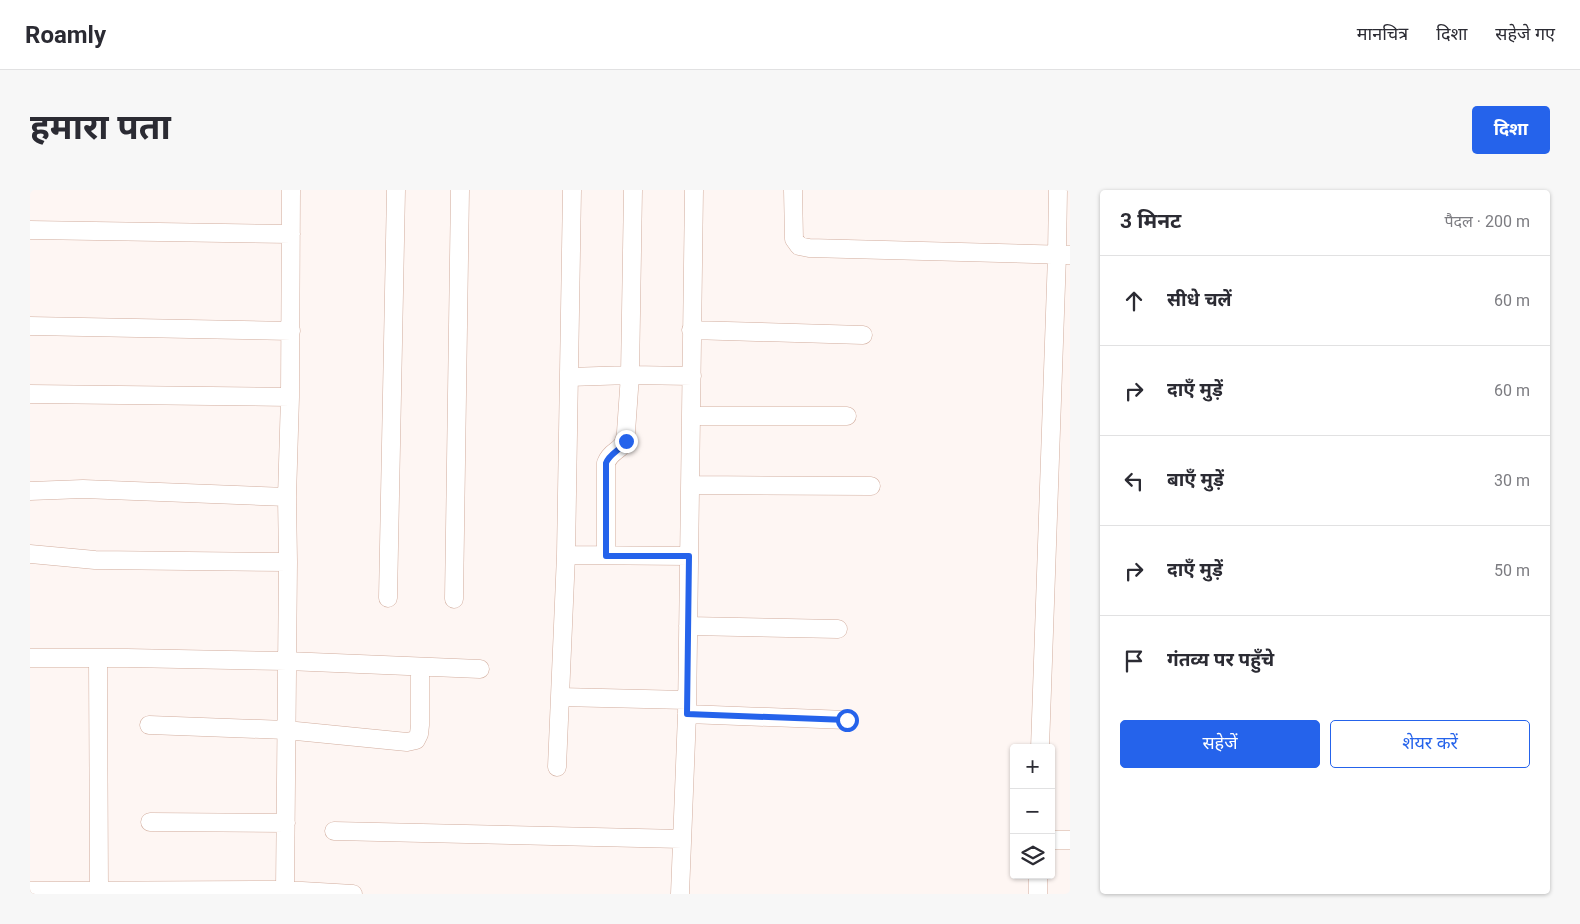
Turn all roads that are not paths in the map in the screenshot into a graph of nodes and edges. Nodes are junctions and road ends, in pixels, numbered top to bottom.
1 (291, 190) edge
2 (396, 190) edge
3 (460, 190) edge
4 (572, 190) edge
5 (633, 190) edge
6 (694, 190) edge
7 (793, 190) edge
8 (1058, 190) edge
9 (30, 230) edge
10 (291, 234) junction
11 (1064, 255) edge
12 (30, 326) edge
13 (691, 330) junction
14 (291, 331) junction
15 (863, 334) dead end
16 (630, 375) junction
17 (692, 376) junction
18 (570, 377) junction
19 (30, 394) edge
20 (290, 397) junction
21 (691, 416) junction
22 (848, 416) dead end
23 (690, 485) junction
24 (871, 486) dead end
25 (30, 491) edge
26 (287, 497) junction
27 (30, 554) edge
28 (566, 555) junction
29 (606, 556) junction
30 (689, 556) junction
31 (288, 562) junction
32 (388, 598) dead end
33 (454, 599) dead end
34 (688, 626) junction
35 (838, 629) dead end
36 (30, 658) edge
37 (98, 658) junction
38 (287, 661) junction
39 (420, 667) junction
40 (480, 669) dead end
41 (560, 698) junction
42 (687, 707) junction
43 (847, 720) dead end
44 (149, 725) dead end
45 (286, 730) junction
46 (1040, 744) edge
47 (557, 767) dead end
48 (150, 822) dead end
49 (286, 823) junction
50 (334, 831) dead end
51 (682, 839) junction
52 (1055, 840) edge
53 (1070, 840) edge
54 (1038, 879) edge
55 (285, 890) junction
56 (98, 891) junction
57 (30, 892) edge
58 (353, 894) edge
59 (680, 894) edge
60 (1038, 894) edge

1 - 10 street
2 - 32 street
3 - 33 street
4 - 18 street
5 - 16 street
6 - 13 street
7 - 11 street
8 - 11 street
9 - 10 street
10 - 14 street
11 - 46 street
12 - 14 street
13 - 15 street
13 - 17 street
14 - 20 street
16 - 17 street
16 - 18 street
16 - 29 street
17 - 21 street
18 - 28 street
19 - 20 street
20 - 26 street
21 - 22 street
21 - 23 street
23 - 24 street
23 - 30 street
25 - 26 street
26 - 31 street
27 - 31 street
28 - 29 street
28 - 41 street
29 - 30 street
30 - 34 street
31 - 38 street
34 - 35 street
34 - 42 street
36 - 37 street
37 - 38 street
37 - 56 street
38 - 39 street
38 - 45 street
39 - 40 street
39 - 45 street
41 - 42 street
41 - 47 street
42 - 43 street
42 - 51 street
44 - 45 street
45 - 49 street
48 - 49 street
49 - 55 street
50 - 51 street
51 - 59 street
52 - 53 street
54 - 60 street
55 - 56 street
55 - 58 street
56 - 57 street

